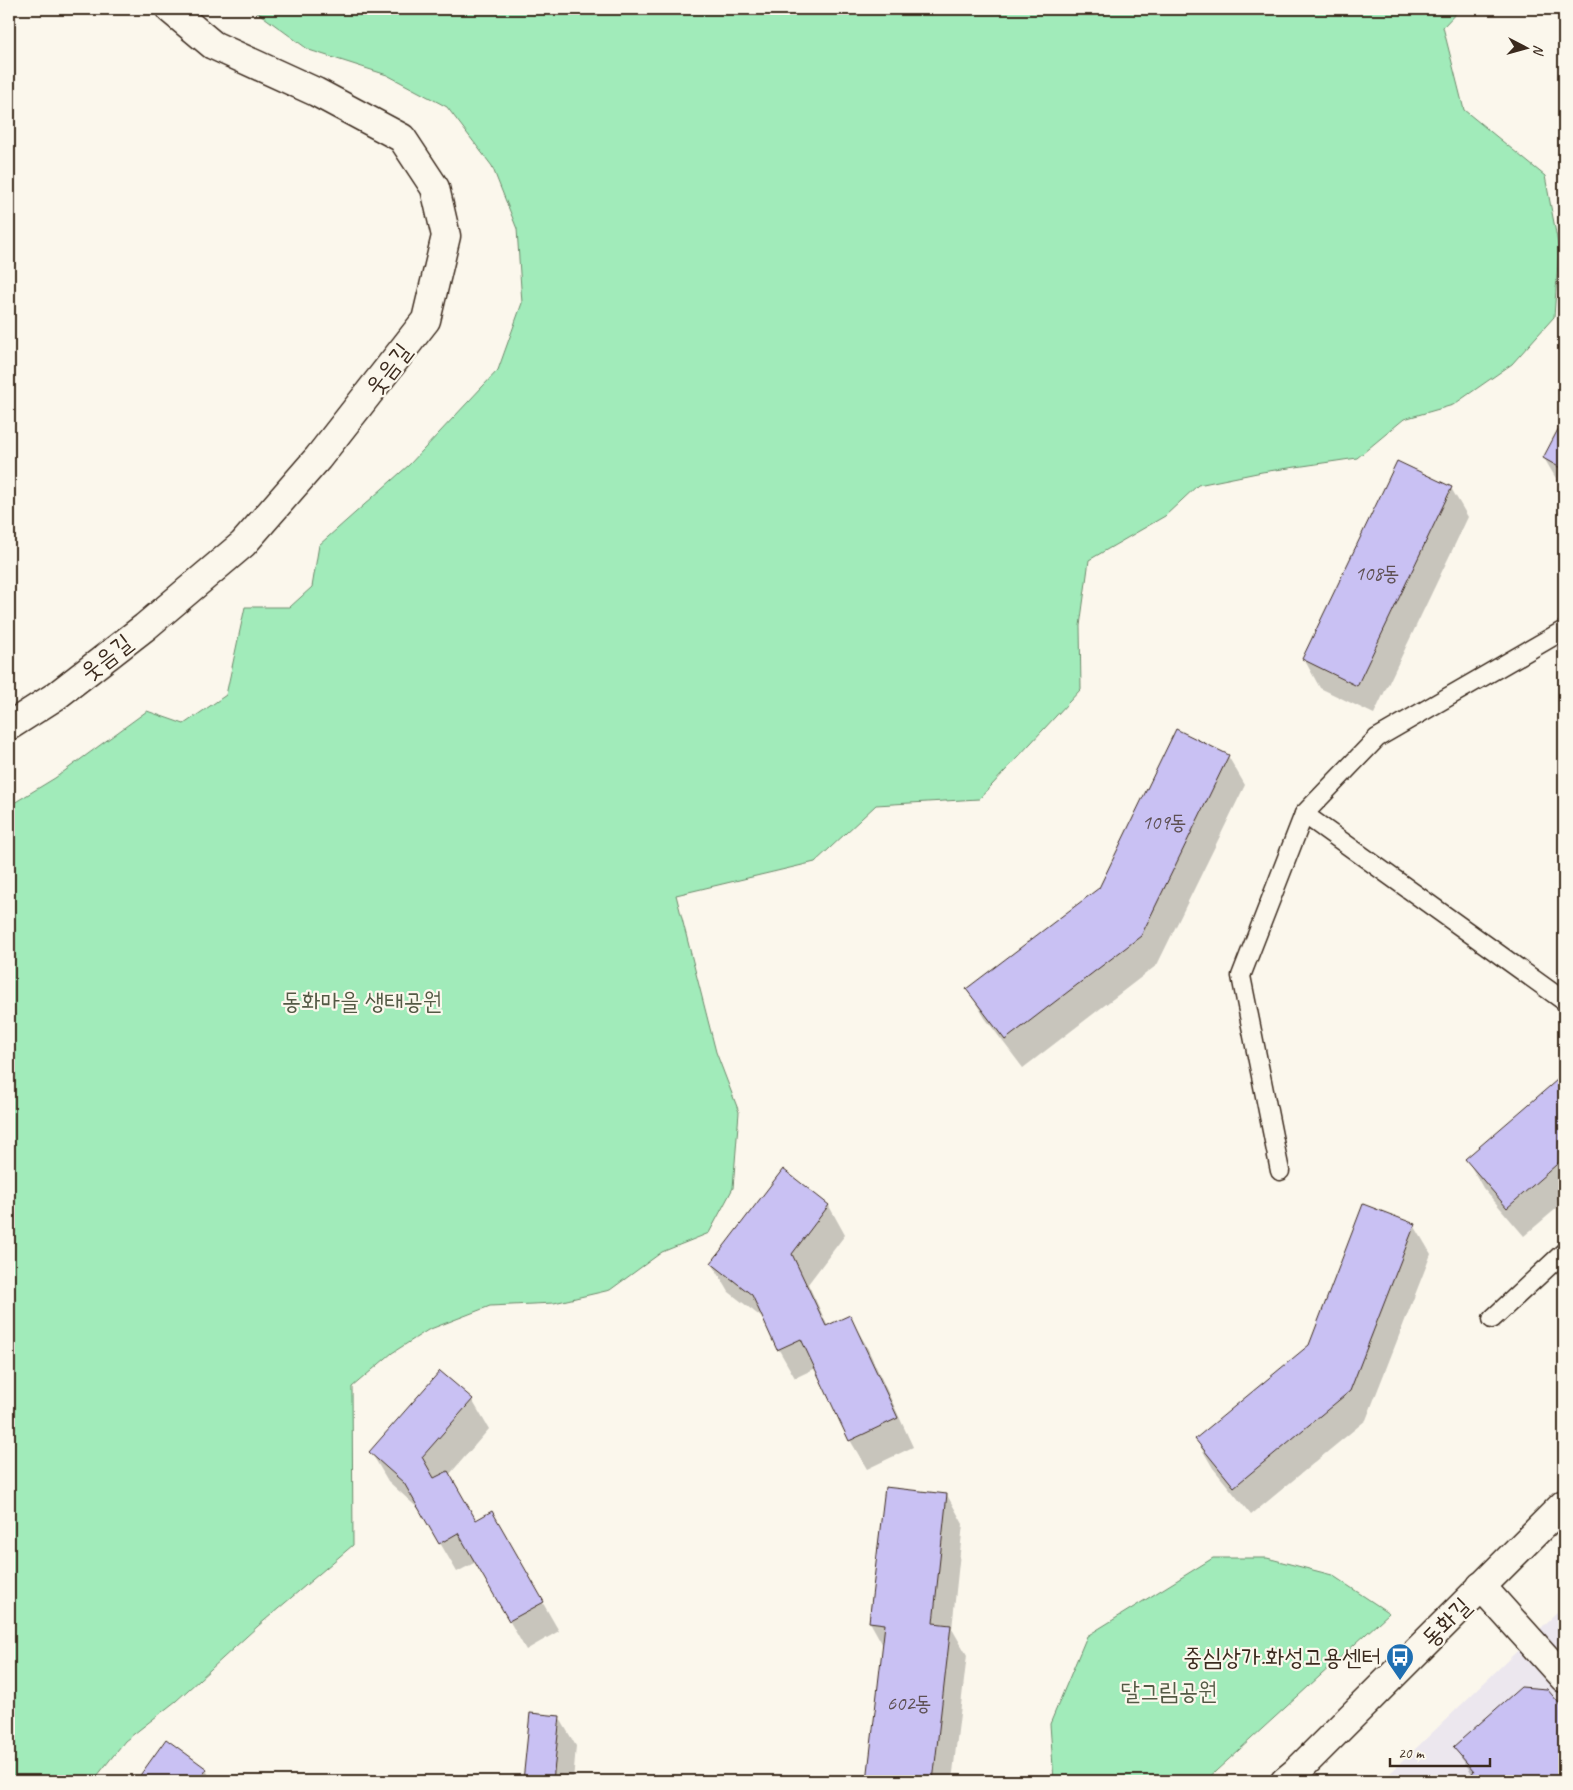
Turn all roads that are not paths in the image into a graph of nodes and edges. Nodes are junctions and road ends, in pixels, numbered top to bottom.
1 (170, 9) edge
2 (1564, 630) edge
3 (9, 726) edge
4 (1304, 814) junction
5 (1564, 1001) edge
6 (1280, 1172) dead end
7 (1564, 1252) edge
8 (1492, 1319) dead end
9 (1564, 1504) edge
10 (1481, 1586) junction
11 (1564, 1678) edge
12 (1285, 1781) edge

1 - 3 street, 웃음길
2 - 4 lane
4 - 5 lane
4 - 6 lane
7 - 8 lane
9 - 10 street, 동화길
10 - 11 street
10 - 12 street, 동화길

